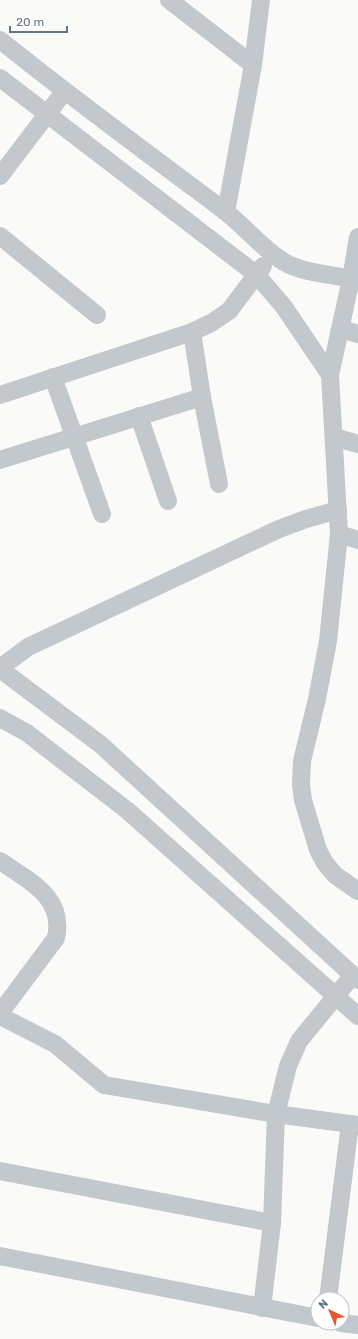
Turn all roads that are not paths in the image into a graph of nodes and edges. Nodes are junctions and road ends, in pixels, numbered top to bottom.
1 (169, 0) edge
2 (261, 0) edge
3 (0, 40) edge
4 (252, 65) junction
5 (0, 78) edge
6 (64, 92) junction
7 (47, 115) junction
8 (0, 176) edge
9 (226, 212) junction
10 (0, 236) edge
11 (358, 237) edge
12 (272, 254) junction
13 (257, 275) junction
14 (352, 279) junction
15 (97, 315) dead end
16 (341, 329) junction
17 (192, 332) junction
18 (358, 334) edge
19 (330, 375) junction
20 (53, 377) junction
21 (0, 394) edge
22 (202, 396) junction
23 (139, 416) junction
24 (74, 436) junction
25 (334, 437) junction
26 (358, 444) edge
27 (0, 460) edge
28 (219, 484) dead end
29 (168, 500) dead end
30 (338, 510) junction
31 (102, 514) dead end
32 (339, 534) junction
33 (358, 540) edge
34 (0, 668) edge
35 (0, 718) edge
36 (0, 861) edge
37 (358, 891) edge
38 (355, 977) edge
39 (335, 996) junction
40 (0, 1014) edge
41 (358, 1016) edge
42 (276, 1114) junction
43 (354, 1124) edge
44 (0, 1171) edge
45 (272, 1223) junction
46 (0, 1256) edge
47 (329, 1291) edge
48 (262, 1308) junction
49 (310, 1317) edge

1 - 4 street
2 - 4 street
3 - 6 street
4 - 9 street
5 - 7 street
6 - 7 street
6 - 9 street
7 - 8 street
7 - 13 street
9 - 12 street
10 - 15 street
11 - 14 street
12 - 13 street
12 - 14 street
13 - 17 street
13 - 19 street
14 - 16 street
16 - 18 street
16 - 19 street
17 - 20 street
17 - 22 street
19 - 25 street
20 - 21 street
20 - 24 street
22 - 23 street
22 - 28 street
23 - 24 street
23 - 29 street
24 - 27 street
24 - 31 street
25 - 26 street
25 - 30 street
30 - 32 street
30 - 34 street
32 - 33 street
32 - 37 street
34 - 38 street
35 - 39 street
36 - 40 street
38 - 39 street
39 - 41 street
39 - 42 street
40 - 42 street
42 - 43 street
42 - 45 street
43 - 47 street
44 - 45 street
45 - 48 street
46 - 48 street
48 - 49 street

